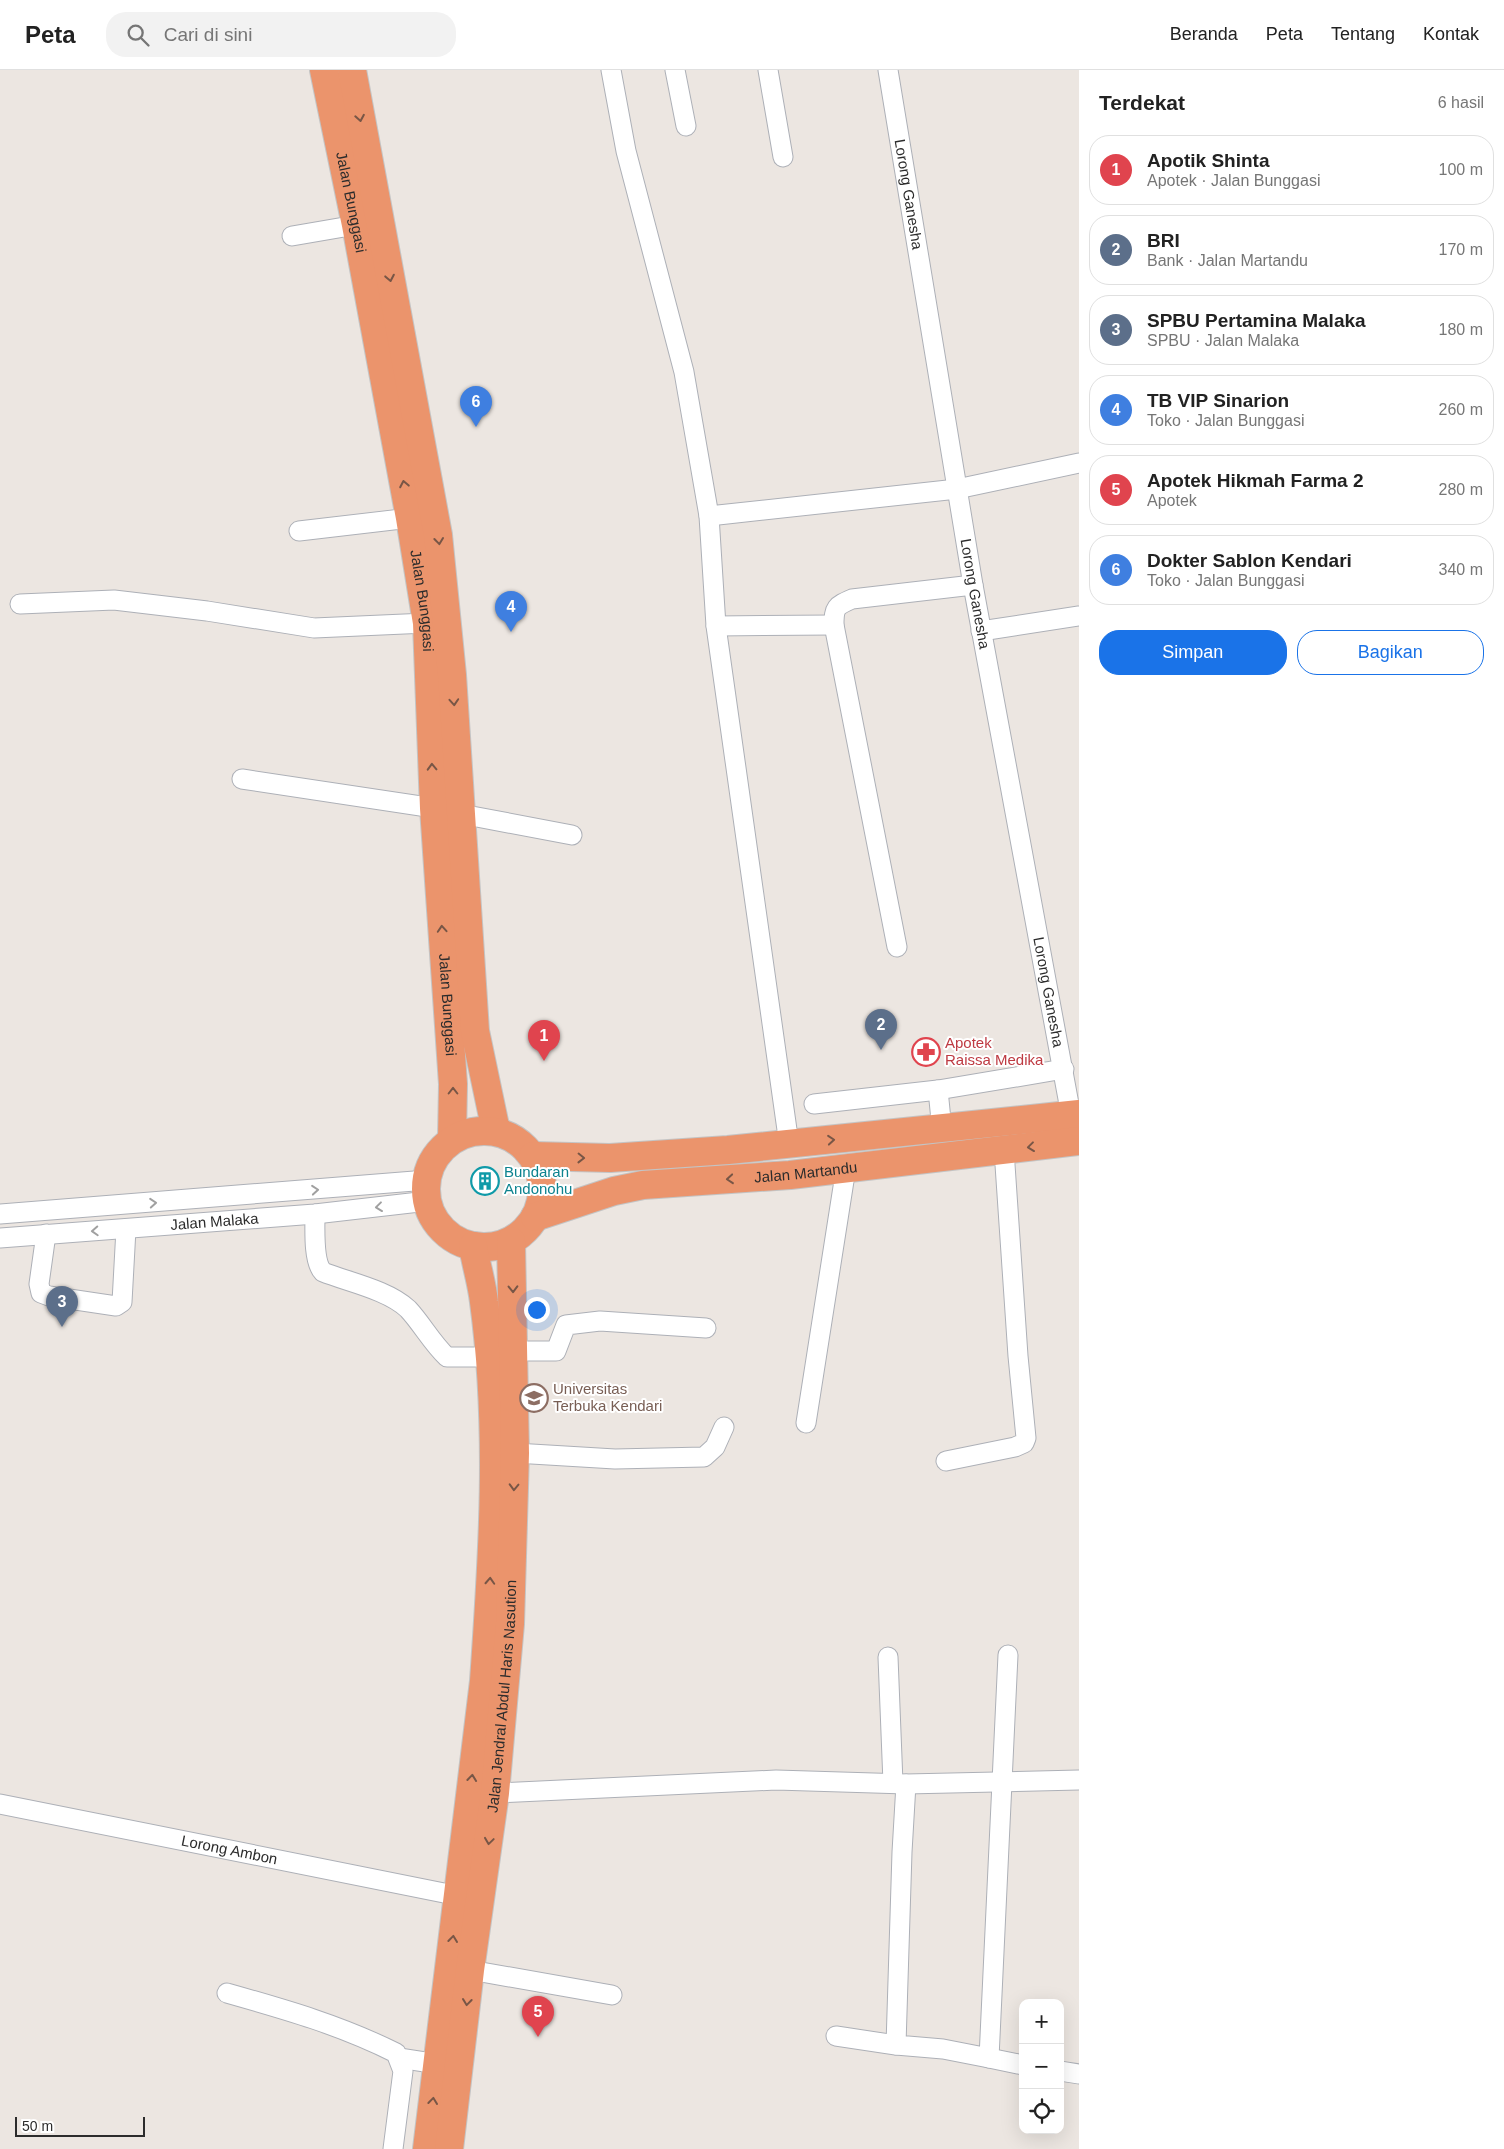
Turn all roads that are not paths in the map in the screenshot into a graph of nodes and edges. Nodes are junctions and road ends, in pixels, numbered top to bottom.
1 (324, 70) edge
2 (352, 70) edge
3 (611, 70) edge
4 (675, 70) edge
5 (768, 70) edge
6 (888, 70) edge
7 (686, 126) dead end
8 (783, 157) dead end
9 (356, 225) junction
10 (292, 236) dead end
11 (407, 434) junction
12 (1079, 462) edge
13 (956, 489) junction
14 (709, 516) junction
15 (410, 518) junction
16 (299, 531) dead end
17 (973, 585) junction
18 (20, 604) dead end
19 (1079, 616) edge
20 (427, 624) junction
21 (834, 625) junction
22 (716, 626) junction
23 (981, 631) junction
24 (242, 779) dead end
25 (434, 808) junction
26 (461, 814) junction
27 (572, 836) dead end
28 (897, 947) dead end
29 (1064, 1069) junction
30 (938, 1090) junction
31 (814, 1104) dead end
32 (1075, 1115) edge
33 (942, 1130) junction
34 (496, 1131) junction
35 (452, 1140) junction
36 (1079, 1141) edge
37 (789, 1144) junction
38 (1004, 1150) junction
39 (533, 1156) junction
40 (846, 1168) junction
41 (427, 1191) junction
42 (0, 1214) edge
43 (315, 1214) junction
44 (535, 1217) junction
45 (126, 1229) junction
46 (46, 1234) junction
47 (0, 1238) edge
48 (511, 1241) junction
49 (473, 1246) junction
50 (706, 1328) dead end
51 (502, 1354) junction
52 (806, 1423) dead end
53 (724, 1427) dead end
54 (515, 1453) junction
55 (946, 1461) dead end
56 (499, 1624) junction
57 (1008, 1655) dead end
58 (888, 1657) dead end
59 (1079, 1780) edge
60 (1002, 1783) junction
61 (899, 1784) junction
62 (495, 1793) junction
63 (0, 1804) edge
64 (459, 1896) junction
65 (470, 1970) junction
66 (227, 1993) dead end
67 (612, 1995) dead end
68 (836, 2036) dead end
69 (896, 2045) junction
70 (399, 2058) junction
71 (990, 2058) junction
72 (438, 2064) junction
73 (1019, 2064) edge
74 (1064, 2072) edge
75 (1079, 2074) edge
76 (393, 2149) edge
77 (427, 2149) edge
78 (449, 2149) edge

1 - 9 highway, Jalan Bunggasi
2 -> 11 highway, Jalan Bunggasi
3 - 14 street
4 - 7 street
5 - 8 street
6 - 13 street, Lorong Ganesha
9 - 10 street
9 - 11 highway, Jalan Bunggasi
15 -> 11 highway, Jalan Bunggasi
11 -> 26 highway, Jalan Bunggasi
12 - 13 street
13 - 14 street
13 - 17 street, Lorong Ganesha
14 - 22 street
15 - 16 street
15 - 20 highway, Jalan Bunggasi
17 - 21 street
17 - 23 street, Lorong Ganesha
18 - 20 street
19 - 23 street
25 -> 20 highway, Jalan Bunggasi
21 - 22 street
21 - 28 street
22 - 37 street
23 - 29 street, Lorong Ganesha
24 - 25 street
35 -> 25 highway, Jalan Bunggasi
26 - 27 street
26 - 34 highway, Jalan Bunggasi
29 - 30 street
29 - 32 street, Lorong Ganesha
30 - 31 street
30 - 33 street
32 - 33 highway, Jalan Martandu
37 -> 33 highway, Jalan Martandu
34 - 35 highway
34 - 39 highway
35 - 41 highway
36 -> 38 highway, Jalan Martandu
39 -> 37 highway, Jalan Martandu
38 - 40 highway, Jalan Martandu
38 - 55 street
39 - 44 highway
40 -> 44 highway, Jalan Martandu
40 - 52 street
42 -> 41 street, Jalan Malaka
41 -> 43 street, Jalan Malaka
41 - 49 highway
43 - 45 street, Jalan Malaka
43 - 51 street
44 - 48 highway
45 -> 46 street, Jalan Malaka
45 - 46 street
46 - 47 street, Jalan Malaka
48 - 49 highway
48 -> 51 highway, Jalan Jendral Abdul Haris Nasution
49 - 51 highway, Jalan Jendral Abdul Haris Nasution
50 - 51 street
51 - 54 highway, Jalan Jendral Abdul Haris Nasution
56 -> 51 highway, Jalan Jendral Abdul Haris Nasution
53 - 54 street
54 -> 56 highway, Jalan Jendral Abdul Haris Nasution
56 - 62 highway, Jalan Jendral Abdul Haris Nasution
64 -> 56 highway, Jalan Jendral Abdul Haris Nasution
57 - 60 street
58 - 61 street
59 - 60 street
60 - 61 street
60 - 71 street
61 - 62 street
61 - 69 street
62 -> 65 highway, Jalan Jendral Abdul Haris Nasution
63 - 64 street, Lorong Ambon
72 -> 64 highway, Jalan Jendral Abdul Haris Nasution
65 - 67 street
65 -> 78 highway, Jalan Jendral Abdul Haris Nasution
66 - 70 street
68 - 69 street
69 - 71 street
70 - 72 street
70 - 76 street
71 - 73 street
77 -> 72 highway, Jalan Jendral Abdul Haris Nasution
74 - 75 street

